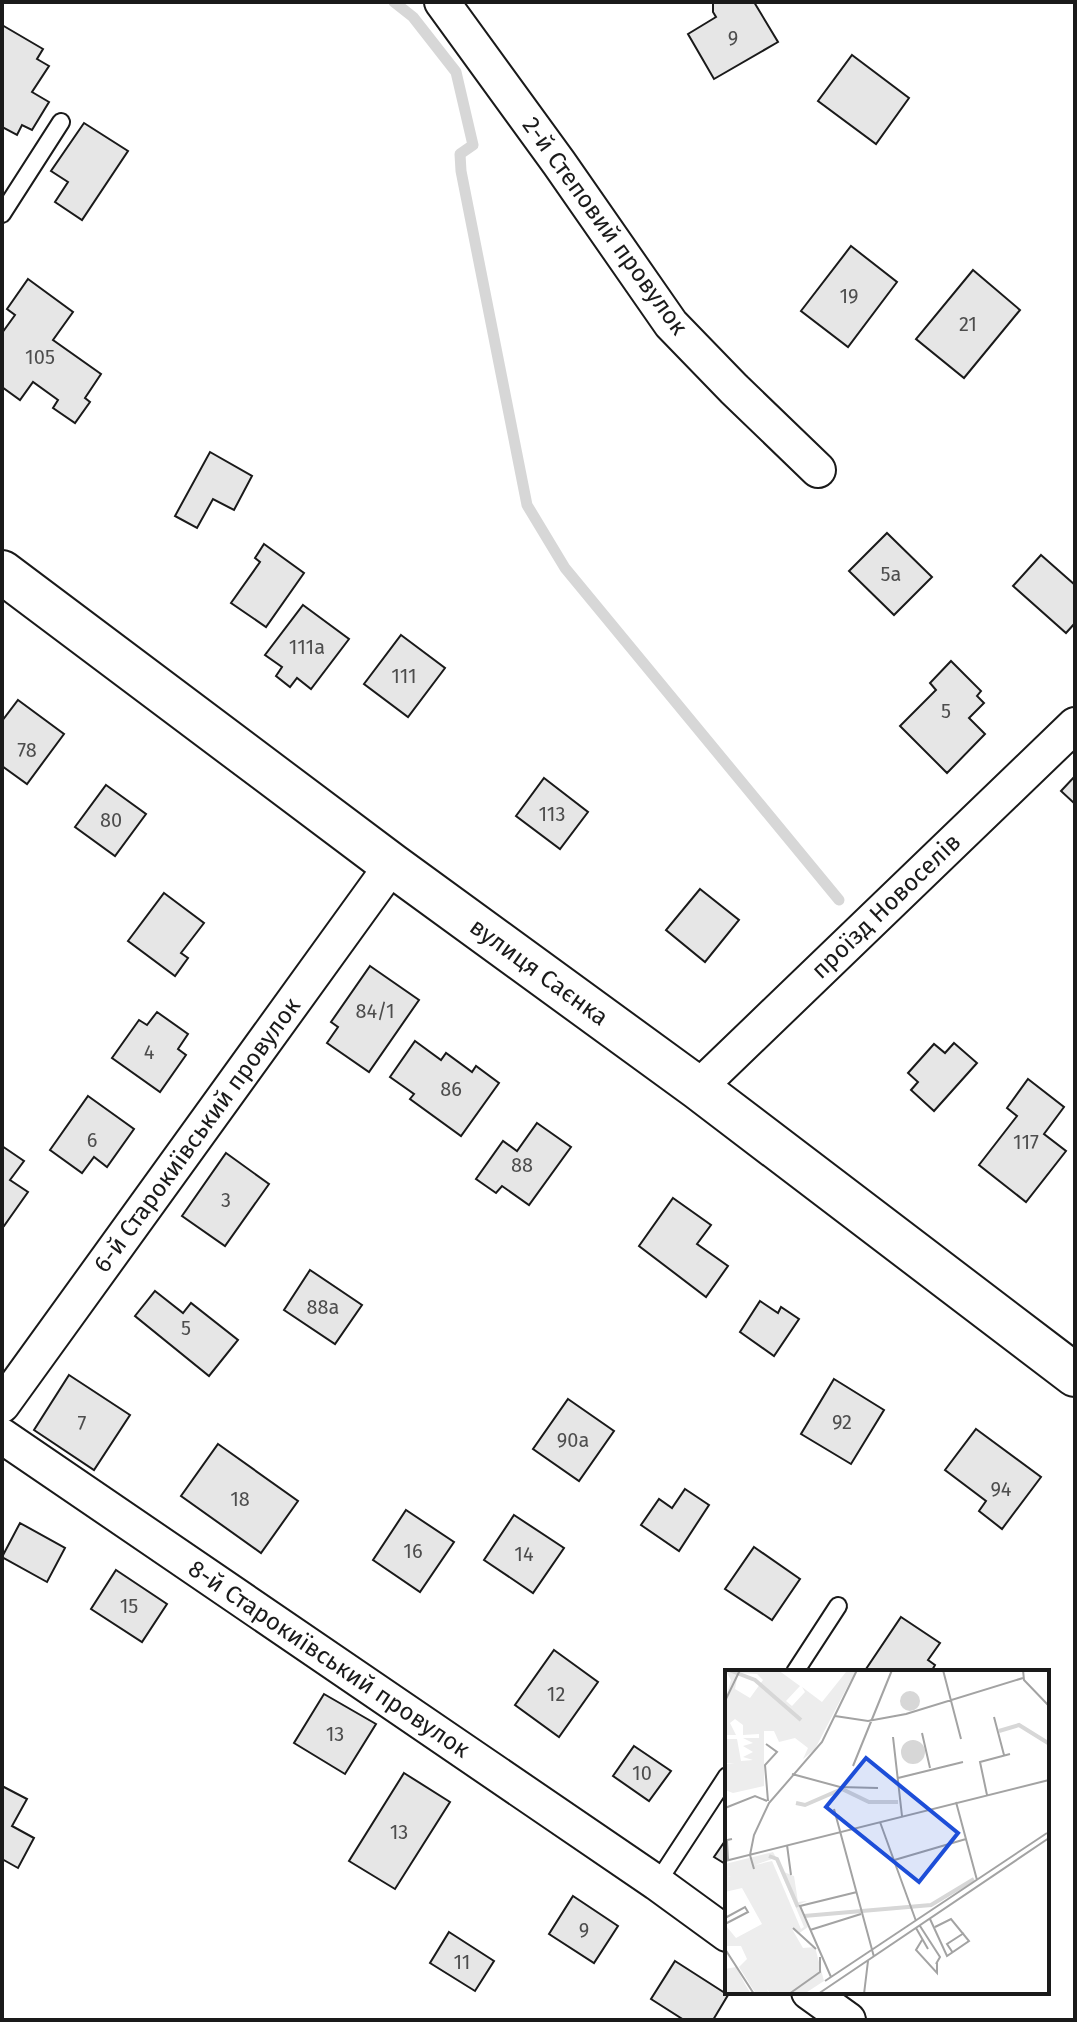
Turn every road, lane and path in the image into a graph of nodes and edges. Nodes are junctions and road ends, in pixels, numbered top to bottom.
1 (442, 2) edge
2 (61, 122) dead end
3 (2, 214) edge
4 (818, 470) dead end
5 (2, 572) edge
6 (1075, 725) edge
7 (392, 865) junction
8 (698, 1088) junction
9 (1075, 1375) edge
10 (2, 1405) edge
11 (2, 1436) edge
12 (838, 1606) dead end
13 (796, 1670) edge
14 (725, 1779) edge
15 (657, 1883) junction
16 (725, 1933) edge
17 (812, 1994) edge
18 (848, 2020) edge

1 - 4 street, 2-й Степовий провулок
2 - 3 lane
5 - 7 street, вулиця Саєнка
6 - 8 street, проїзд Новоселів
7 - 8 street, вулиця Саєнка
7 - 10 street, 6-й Старокиївський провулок
8 - 9 street, вулиця Саєнка
11 - 15 street, 8-й Старокиївський провулок
12 - 13 lane
14 - 15 lane
15 - 16 street, 8-й Старокиївський провулок
17 - 18 street

